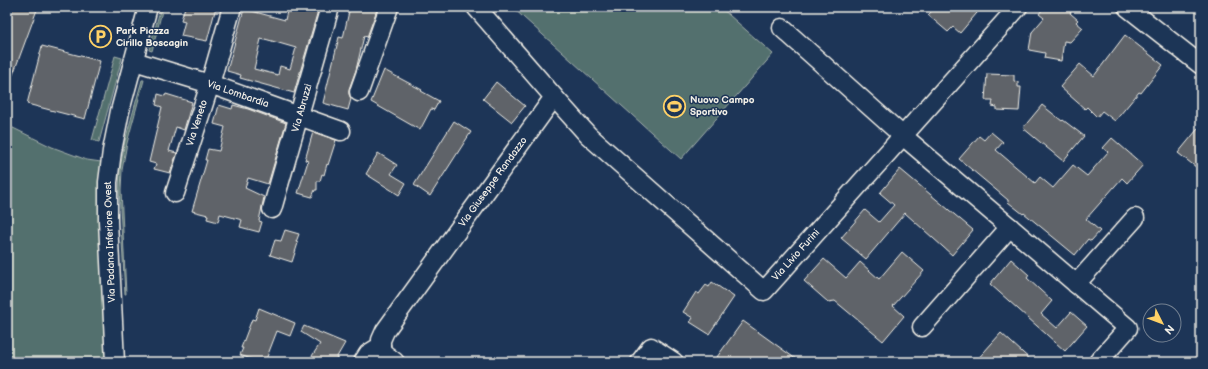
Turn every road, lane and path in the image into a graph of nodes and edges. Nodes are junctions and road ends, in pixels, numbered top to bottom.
1 (148, 7) edge
2 (232, 7) edge
3 (330, 7) edge
4 (388, 7) edge
5 (476, 7) edge
6 (1018, 7) edge
7 (1127, 7) edge
8 (782, 28) dead end
9 (134, 61) junction
10 (1201, 65) edge
11 (210, 84) junction
12 (359, 92) dead end
13 (554, 97) junction
14 (300, 116) junction
15 (341, 131) dead end
16 (903, 136) junction
17 (175, 193) dead end
18 (272, 209) dead end
19 (1134, 218) dead end
20 (1010, 227) junction
21 (1076, 284) junction
22 (922, 327) dead end
23 (381, 346) junction
24 (115, 362) edge
25 (363, 362) edge
26 (395, 362) edge
27 (640, 362) edge
28 (674, 362) edge
29 (1098, 362) edge

1 - 9 street, Via Padana Inferiore Ovest
2 - 11 street, Via Veneto
3 - 14 street, Via Abruzzi
4 - 12 street
5 - 13 street
6 - 16 street, Via Livio Furini
7 - 10 street
8 - 16 street
9 - 11 street, Via Lombardia
9 - 24 street, Via Padana Inferiore Ovest
11 - 14 street, Via Lombardia
11 - 17 street, Via Veneto
13 - 16 street, Via Livio Furini
13 - 23 street, Via Giuseppe Randazzo
14 - 15 street, Via Lombardia
14 - 18 street, Via Abruzzi
16 - 20 street
19 - 21 street
20 - 21 street
20 - 22 street
21 - 29 street
23 - 25 street
23 - 26 street
27 - 28 street

